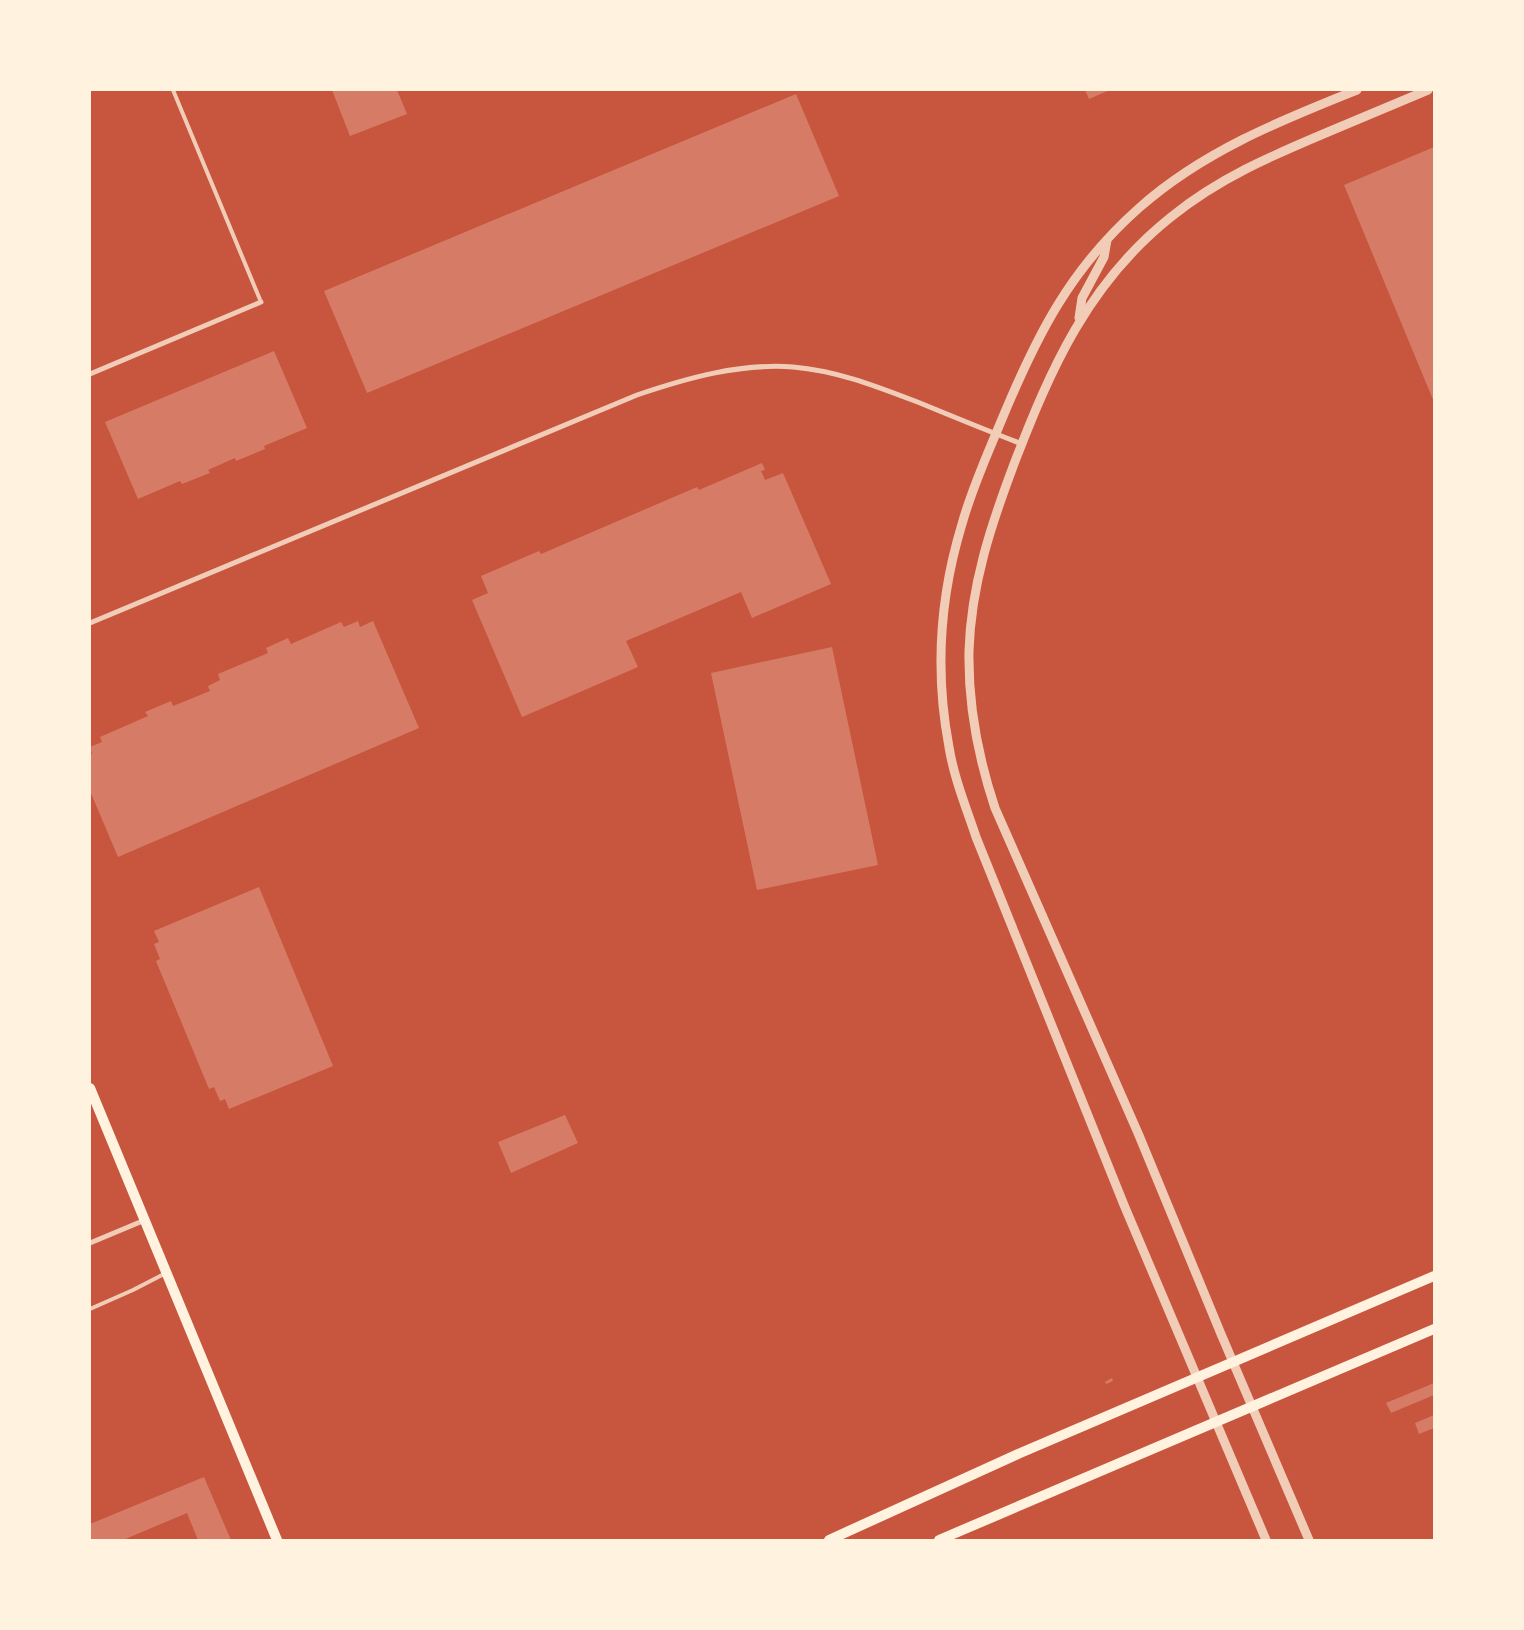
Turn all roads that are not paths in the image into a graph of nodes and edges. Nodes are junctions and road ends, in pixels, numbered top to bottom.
1 (173, 90) edge
2 (1357, 90) edge
3 (1428, 90) edge
4 (1107, 239) junction
5 (261, 302) joint
6 (1079, 321) junction
7 (90, 374) edge
8 (996, 434) junction
9 (1022, 444) junction
10 (90, 623) edge
11 (90, 1088) edge
12 (146, 1220) junction
13 (90, 1243) edge
14 (168, 1272) junction
15 (1434, 1276) edge
16 (90, 1309) edge
17 (1434, 1329) edge
18 (1233, 1362) junction
19 (1198, 1378) junction
20 (1252, 1407) junction
21 (1217, 1422) junction
22 (277, 1540) edge
23 (829, 1540) edge
24 (939, 1540) edge
25 (1266, 1540) edge
26 (1308, 1540) edge

1 - 5 lane
2 - 4 street
3 - 6 street
4 - 6 street
4 - 8 street
5 - 7 street
6 - 9 street
8 - 9 street
8 - 10 street
8 - 19 street
9 - 18 street
11 - 12 main road
12 - 13 street
12 - 14 main road
14 - 16 lane
14 - 22 main road
15 - 18 main road
17 - 20 main road
18 - 19 main road
18 - 20 street
19 - 21 street
19 - 23 main road
20 - 21 main road
20 - 26 street
21 - 24 main road
21 - 25 street

